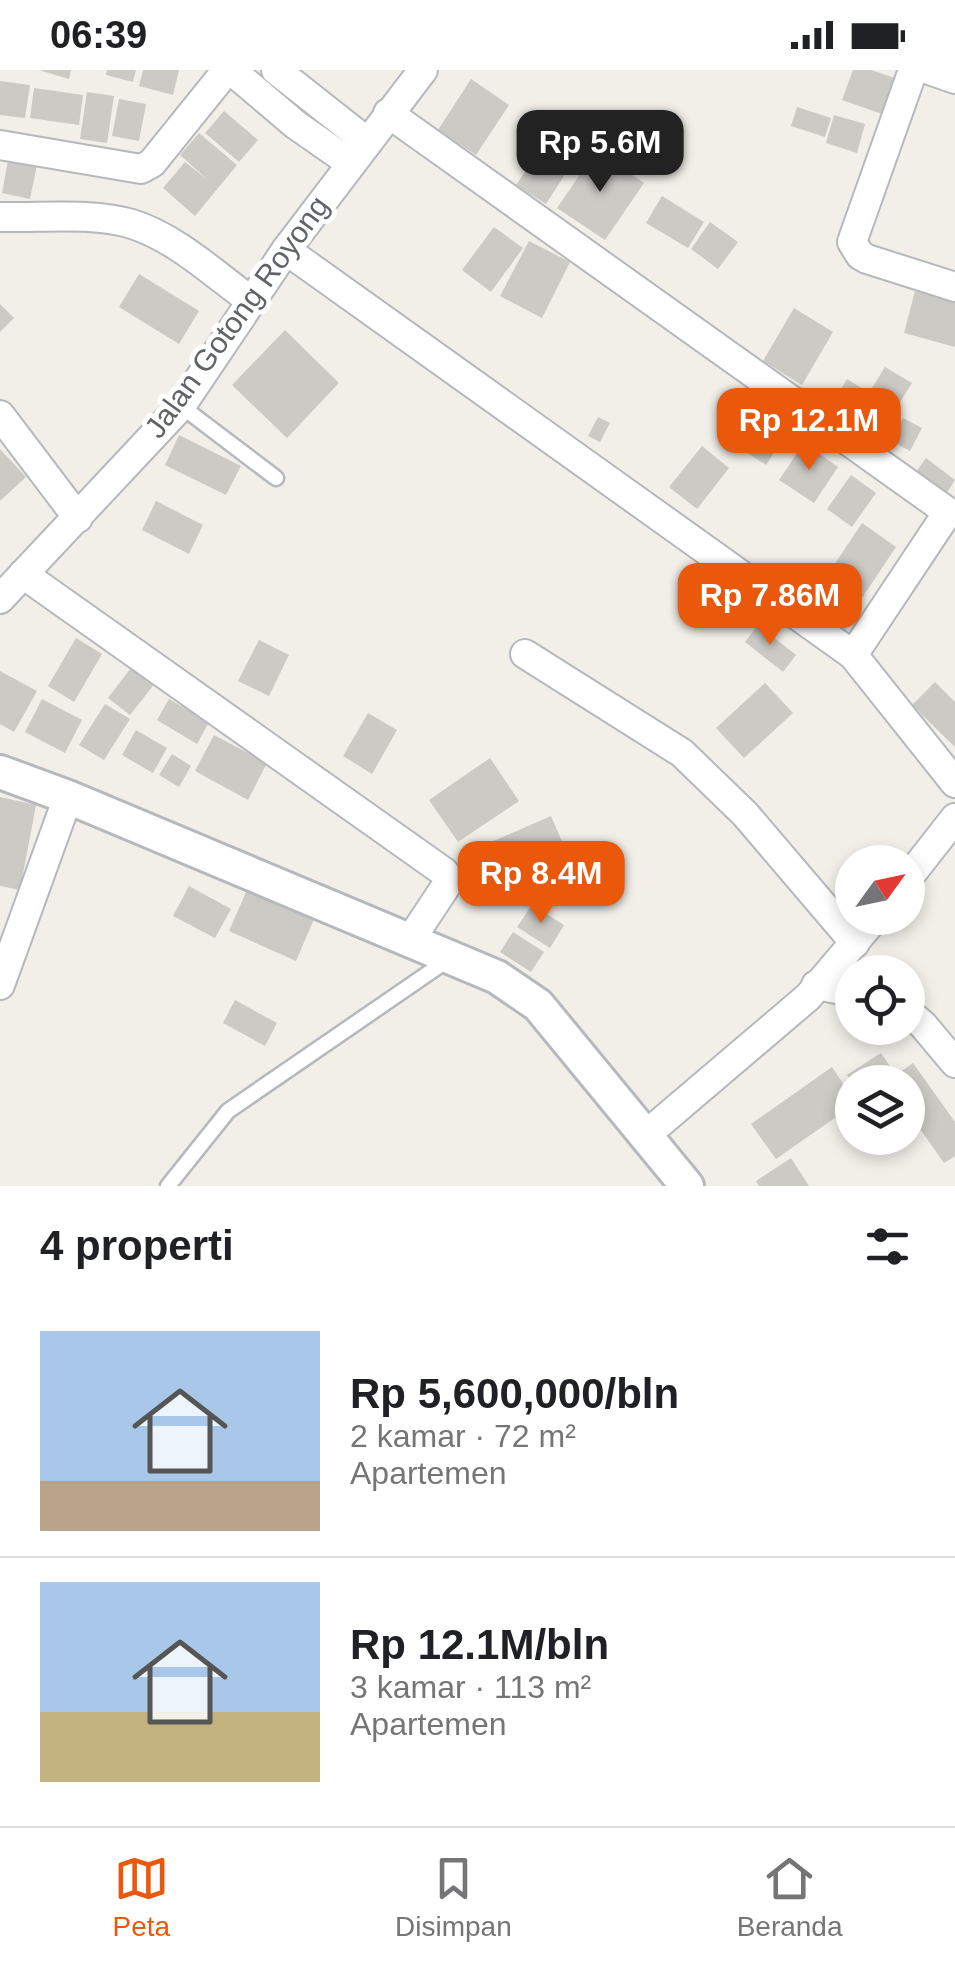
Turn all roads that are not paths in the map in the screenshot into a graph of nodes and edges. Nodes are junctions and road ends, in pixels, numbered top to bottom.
1 (229, 70) edge
2 (276, 70) edge
3 (423, 70) edge
4 (913, 70) edge
5 (929, 70) edge
6 (955, 79) edge
7 (388, 113) junction
8 (0, 145) edge
9 (358, 152) junction
10 (0, 217) edge
11 (286, 250) junction
12 (955, 287) edge
13 (250, 300) junction
14 (181, 406) junction
15 (0, 415) edge
16 (276, 478) dead end
17 (951, 514) edge
18 (78, 518) junction
19 (23, 574) junction
20 (0, 599) edge
21 (525, 654) dead end
22 (853, 655) junction
23 (0, 772) edge
24 (955, 783) edge
25 (68, 797) junction
26 (955, 818) edge
27 (925, 856) edge
28 (861, 935) edge
29 (409, 942) junction
30 (855, 942) junction
31 (6, 948) edge
32 (450, 959) junction
33 (0, 985) edge
34 (816, 985) junction
35 (835, 989) edge
36 (925, 1027) edge
37 (955, 1063) edge
38 (646, 1134) junction
39 (168, 1186) edge
40 (687, 1186) edge

1 - 8 street
1 - 9 street
2 - 9 street
3 - 7 street, Jalan Gotong Royong
4 - 12 street
5 - 6 street
7 - 9 street, Jalan Gotong Royong
7 - 17 street
9 - 11 street, Jalan Gotong Royong
10 - 13 street
11 - 13 street, Jalan Gotong Royong
11 - 22 street
13 - 14 street, Jalan Gotong Royong
14 - 16 lane
14 - 18 street, Jalan Gotong Royong
15 - 18 street
17 - 22 street
18 - 19 street, Jalan Gotong Royong
19 - 20 street, Jalan Gotong Royong
19 - 29 street
21 - 30 street
22 - 24 street
23 - 25 street
25 - 29 street
25 - 31 street
26 - 27 street
28 - 30 street
29 - 32 street
30 - 34 street
31 - 33 street
32 - 38 street
32 - 39 lane
34 - 35 street
34 - 38 street
36 - 37 street
38 - 40 street

